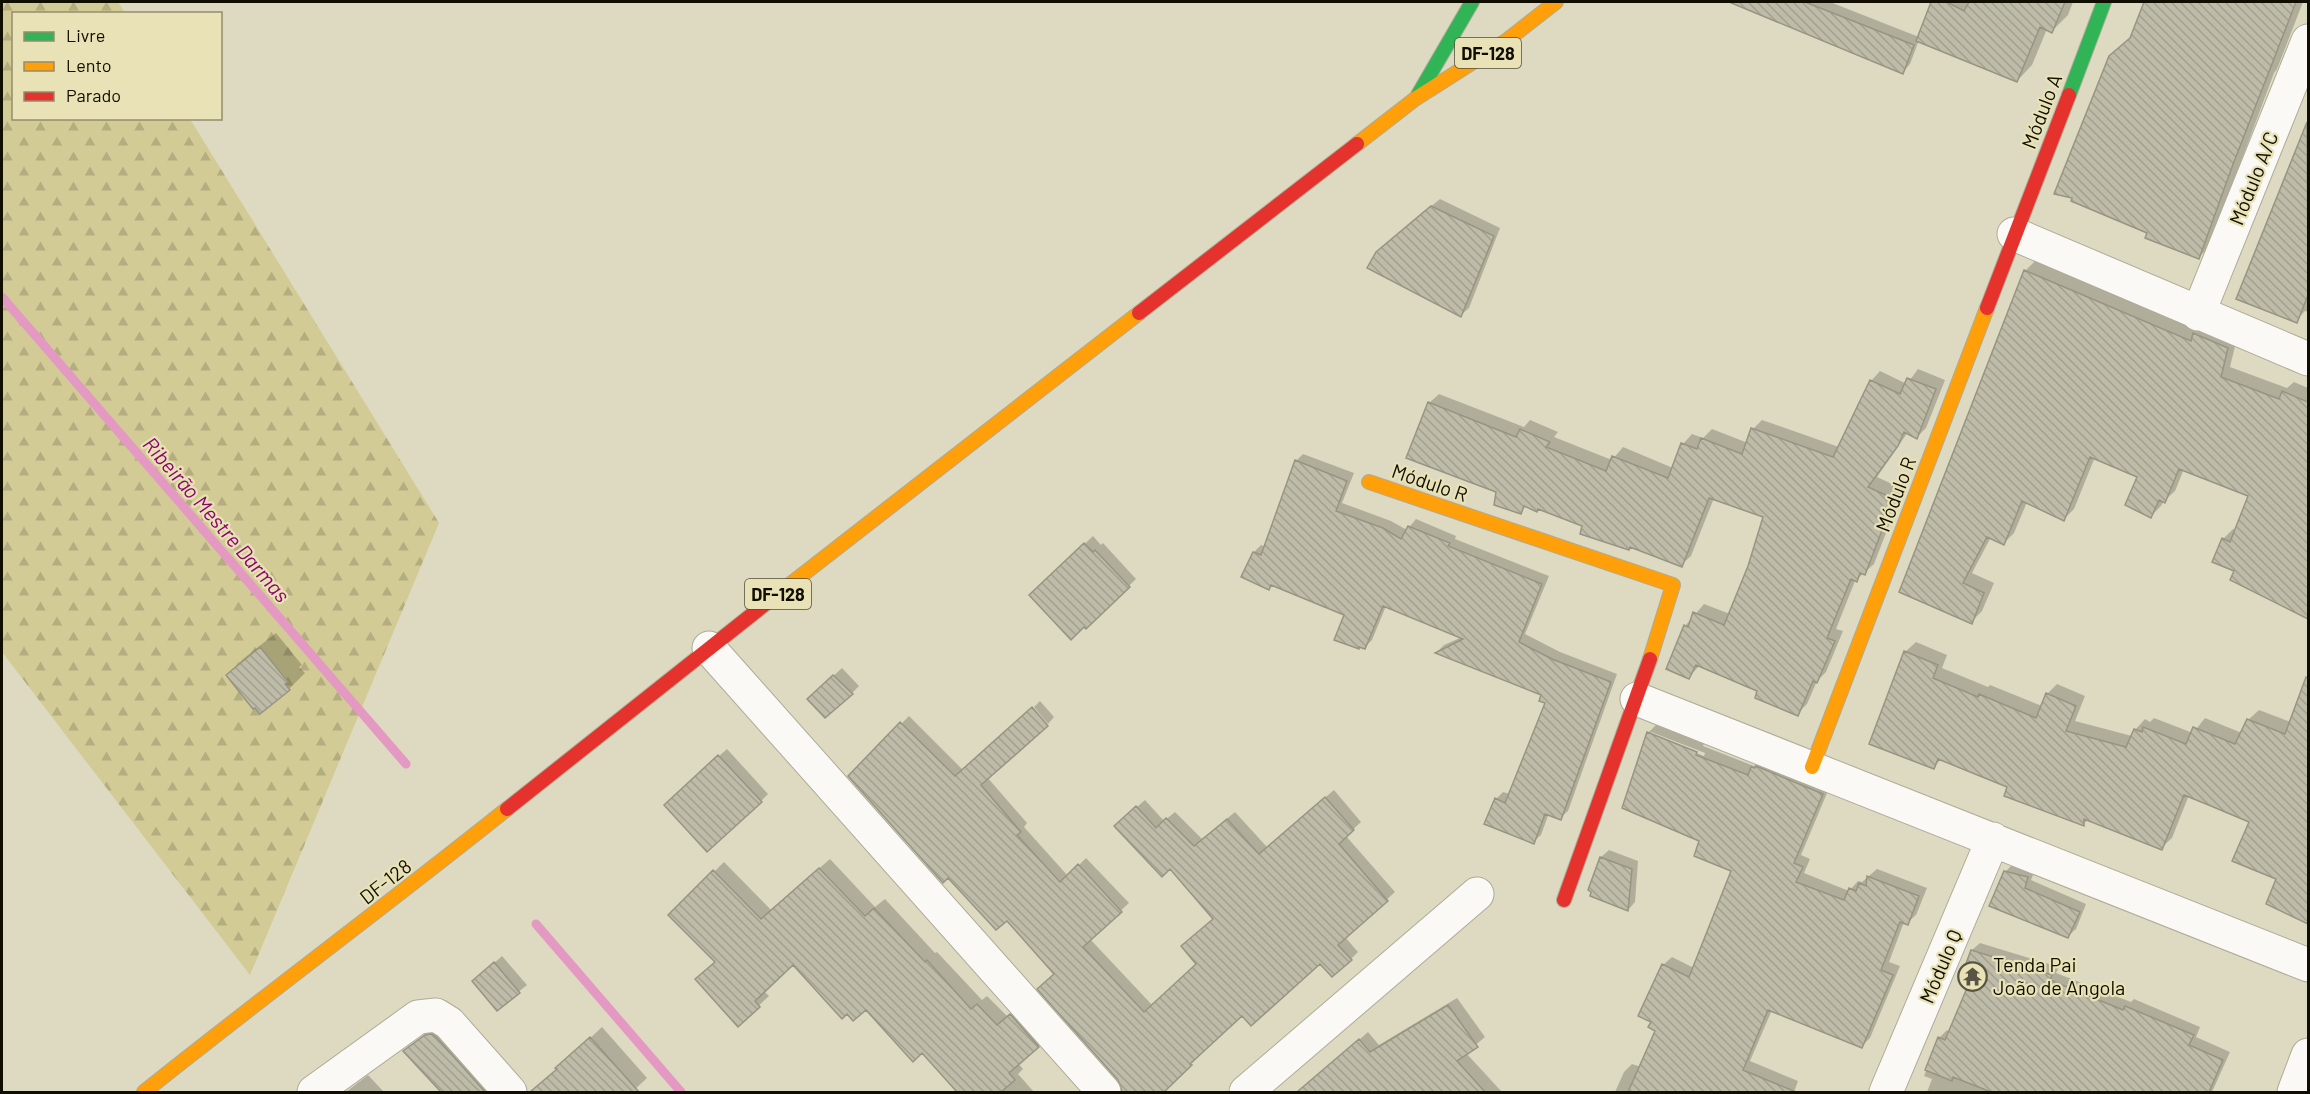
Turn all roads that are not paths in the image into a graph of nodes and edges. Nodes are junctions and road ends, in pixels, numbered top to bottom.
1 (1472, 2) edge
2 (1556, 2) edge
3 (2104, 2) edge
4 (2308, 41) edge
5 (1415, 99) junction
6 (2014, 234) junction
7 (2198, 314) junction
8 (2308, 359) edge
9 (1369, 482) dead end
10 (709, 648) junction
11 (1637, 699) junction
12 (1812, 767) junction
13 (1993, 839) junction
14 (1477, 894) dead end
15 (1564, 900) dead end
16 (2308, 965) edge
17 (2308, 1055) edge
18 (144, 1092) edge
19 (314, 1092) edge
20 (510, 1092) edge
21 (1104, 1092) edge
22 (1246, 1092) edge
23 (1886, 1092) edge
24 (2294, 1092) edge

1 - 5 main road, DF-128 / DF-128
2 - 5 main road, DF-128 / DF-128
3 - 6 main road, Módulo A
4 - 7 street, Módulo A/C
5 - 10 main road, DF-128 / DF-128
6 - 7 street
6 - 12 main road, Módulo R
7 - 8 street
9 - 11 main road, Módulo R
10 - 18 main road, DF-128 / DF-128
10 - 21 street
11 - 12 street
11 - 15 main road
12 - 13 street
13 - 16 street
13 - 23 street, Módulo Q
14 - 22 street
17 - 24 street
19 - 20 street

